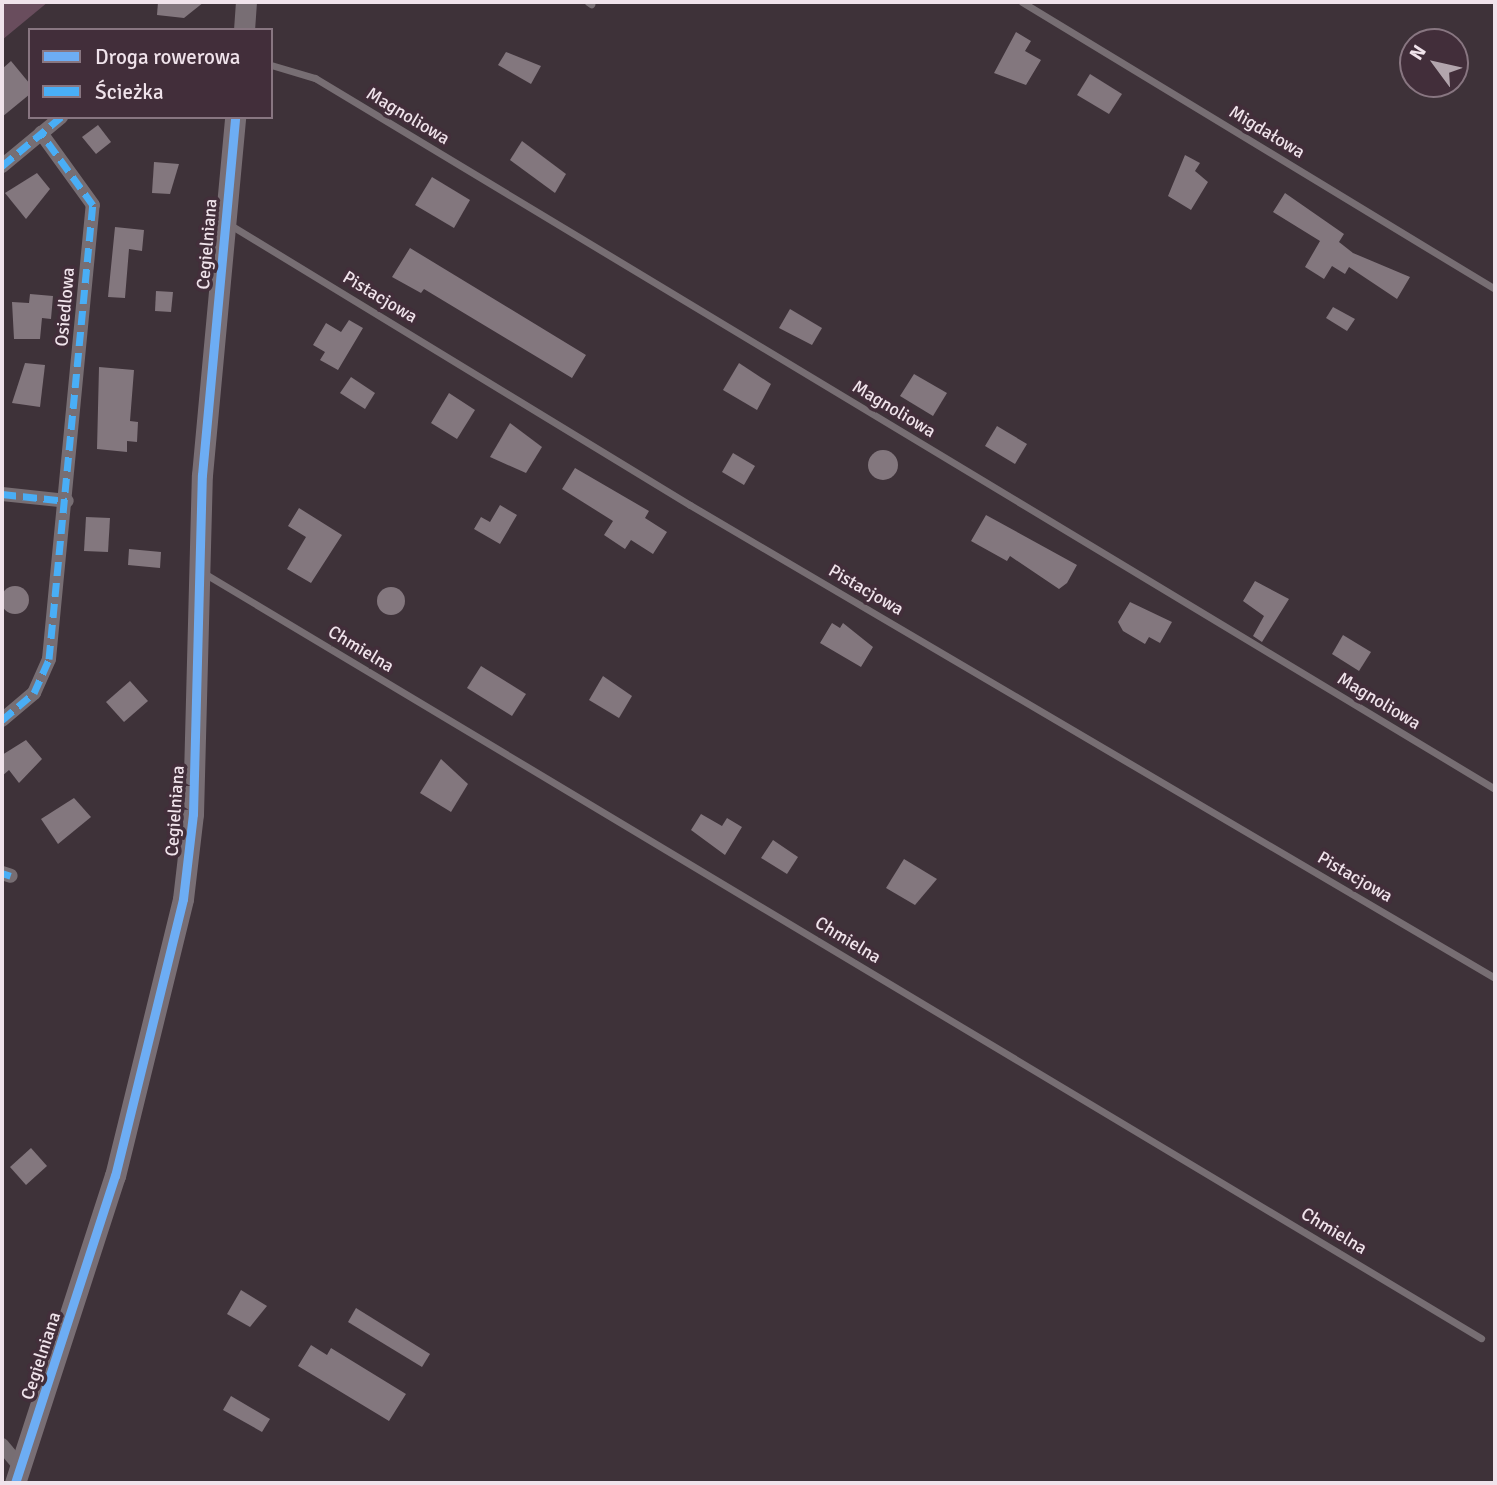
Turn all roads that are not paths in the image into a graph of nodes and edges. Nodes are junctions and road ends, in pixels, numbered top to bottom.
1 (247, 2) edge
2 (1022, 2) edge
3 (244, 28) edge
4 (273, 66) edge
5 (58, 119) edge
6 (235, 119) edge
7 (41, 133) junction
8 (2, 166) edge
9 (225, 221) junction
10 (1495, 289) edge
11 (2, 494) edge
12 (67, 501) junction
13 (198, 570) junction
14 (2, 720) edge
15 (1495, 789) edge
16 (1495, 978) edge
17 (1481, 1338) dead end
18 (2, 1445) edge
19 (18, 1476) edge

1 - 3 street
2 - 10 lane, Migdałowa
4 - 15 lane, Magnoliowa
5 - 7 street
6 - 9 street, Cegielniana
7 - 8 street
7 - 12 street, Osiedlowa
9 - 13 street, Cegielniana
9 - 16 lane, Pistacjowa
11 - 12 street
12 - 14 street, Osiedlowa
13 - 17 lane, Chmielna
13 - 19 street, Cegielniana
18 - 19 street

